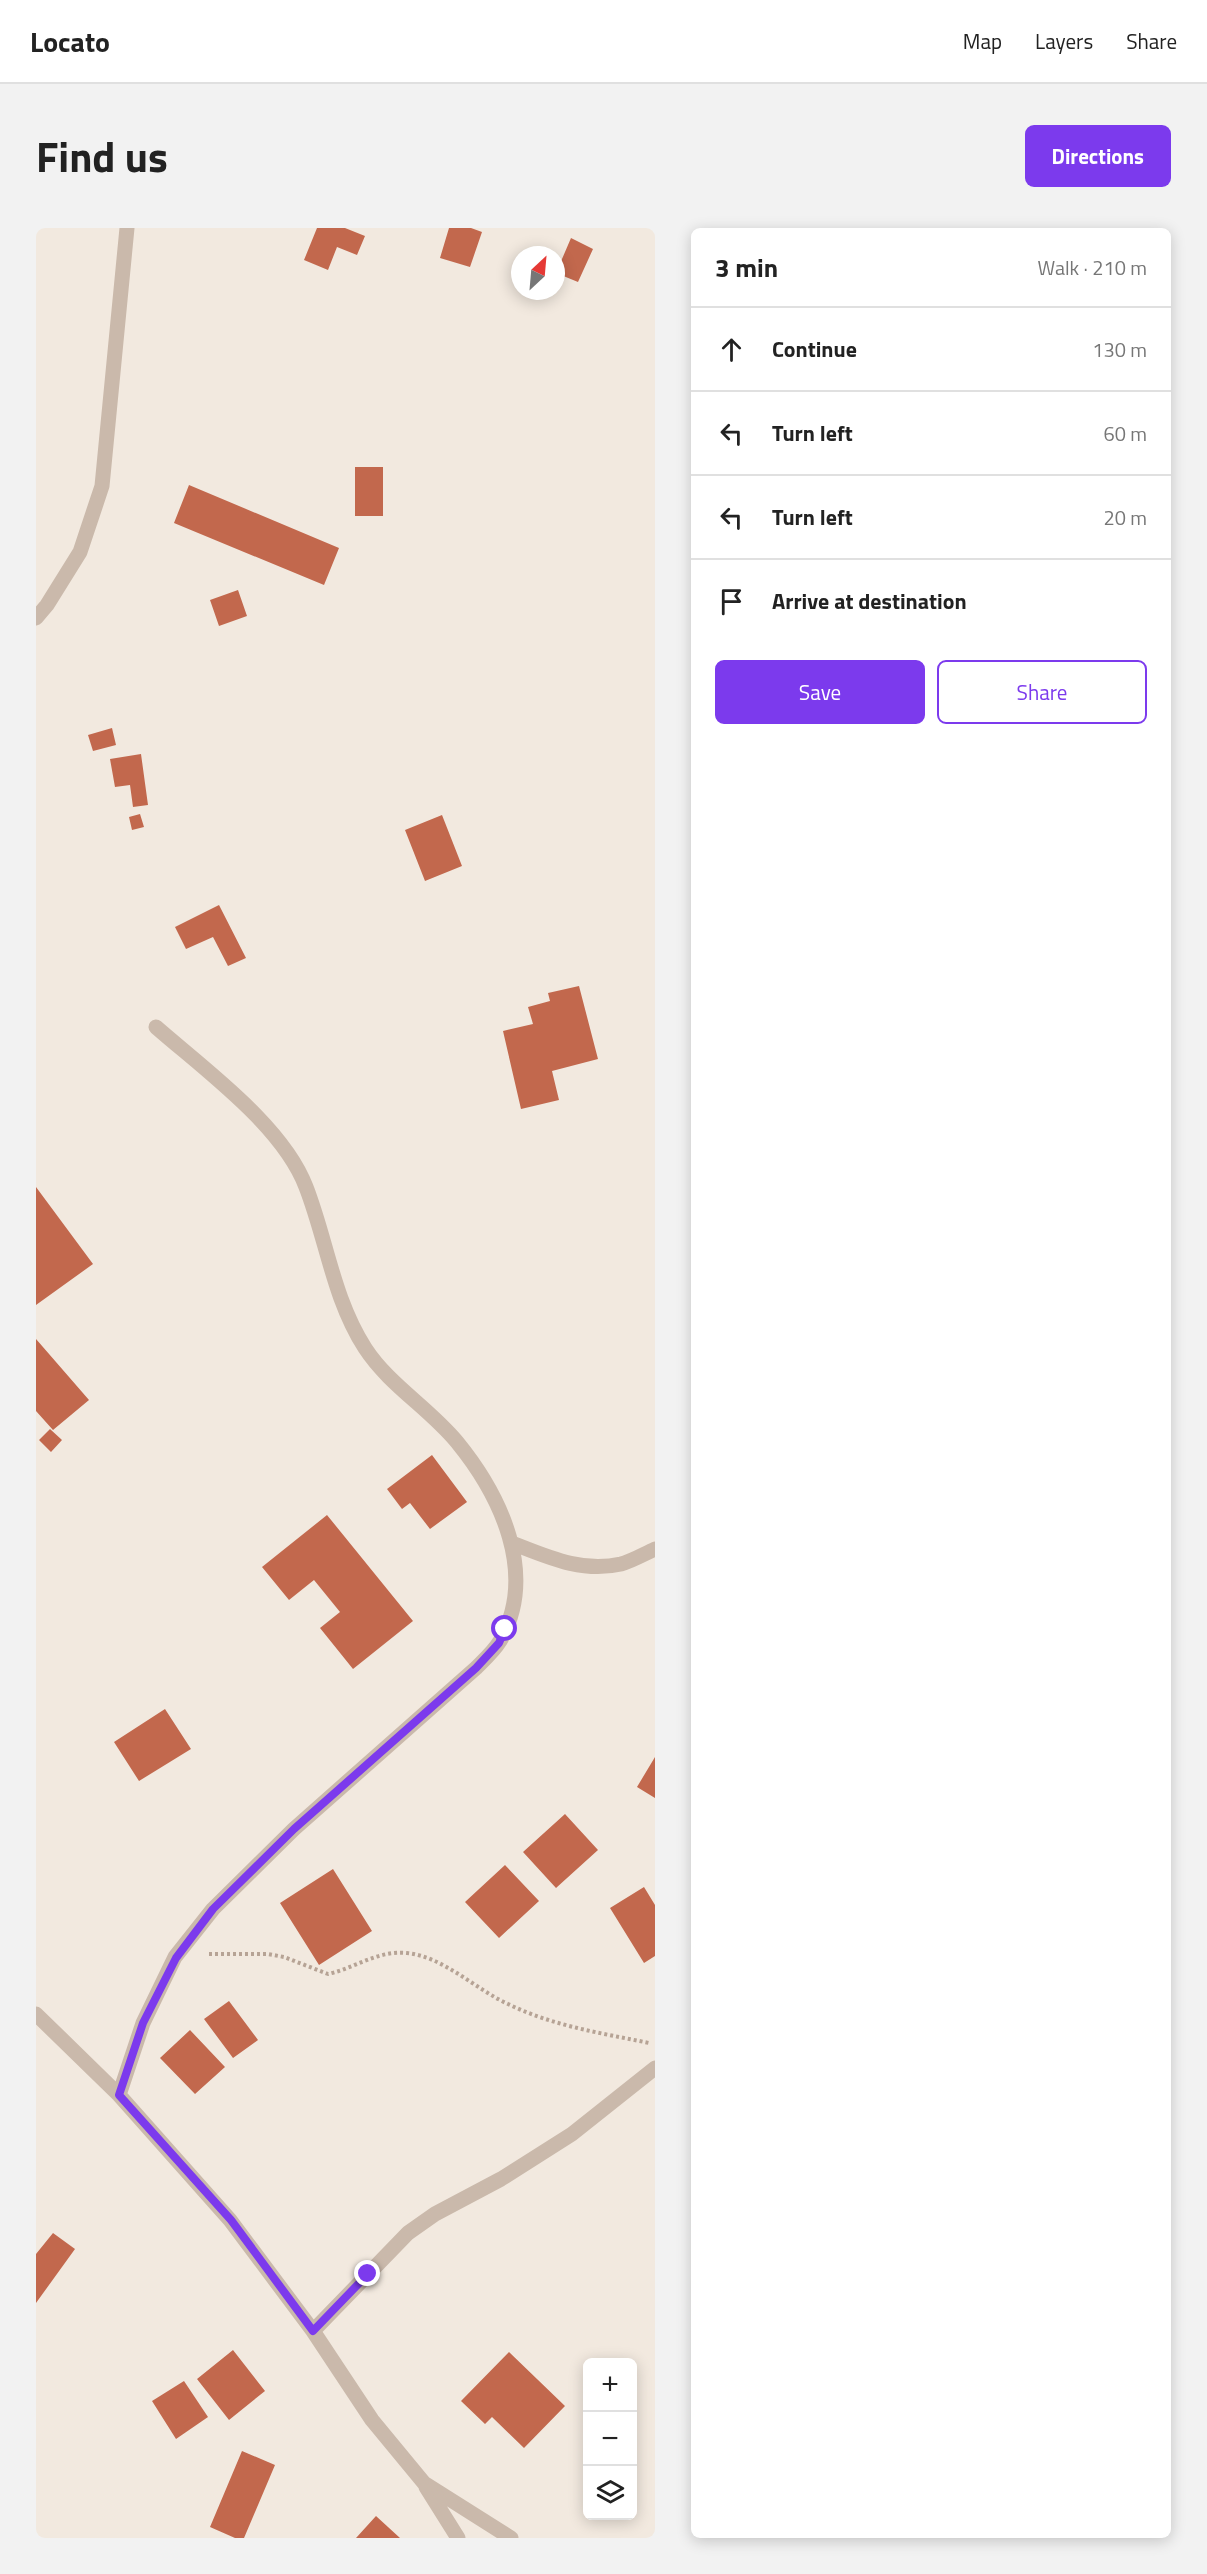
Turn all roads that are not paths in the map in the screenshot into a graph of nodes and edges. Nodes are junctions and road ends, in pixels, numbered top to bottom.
1 (126, 228) edge
2 (36, 618) edge
3 (156, 1027) dead end
4 (512, 1543) junction
5 (655, 1549) edge
6 (36, 2014) edge
7 (655, 2068) edge
8 (119, 2095) junction
9 (313, 2331) junction
10 (424, 2483) junction
11 (458, 2538) edge
12 (511, 2538) edge

1 - 2 street
3 - 4 street
4 - 5 street
4 - 8 street
6 - 8 street
7 - 9 street
8 - 9 street
9 - 10 street
10 - 11 street
10 - 12 street

